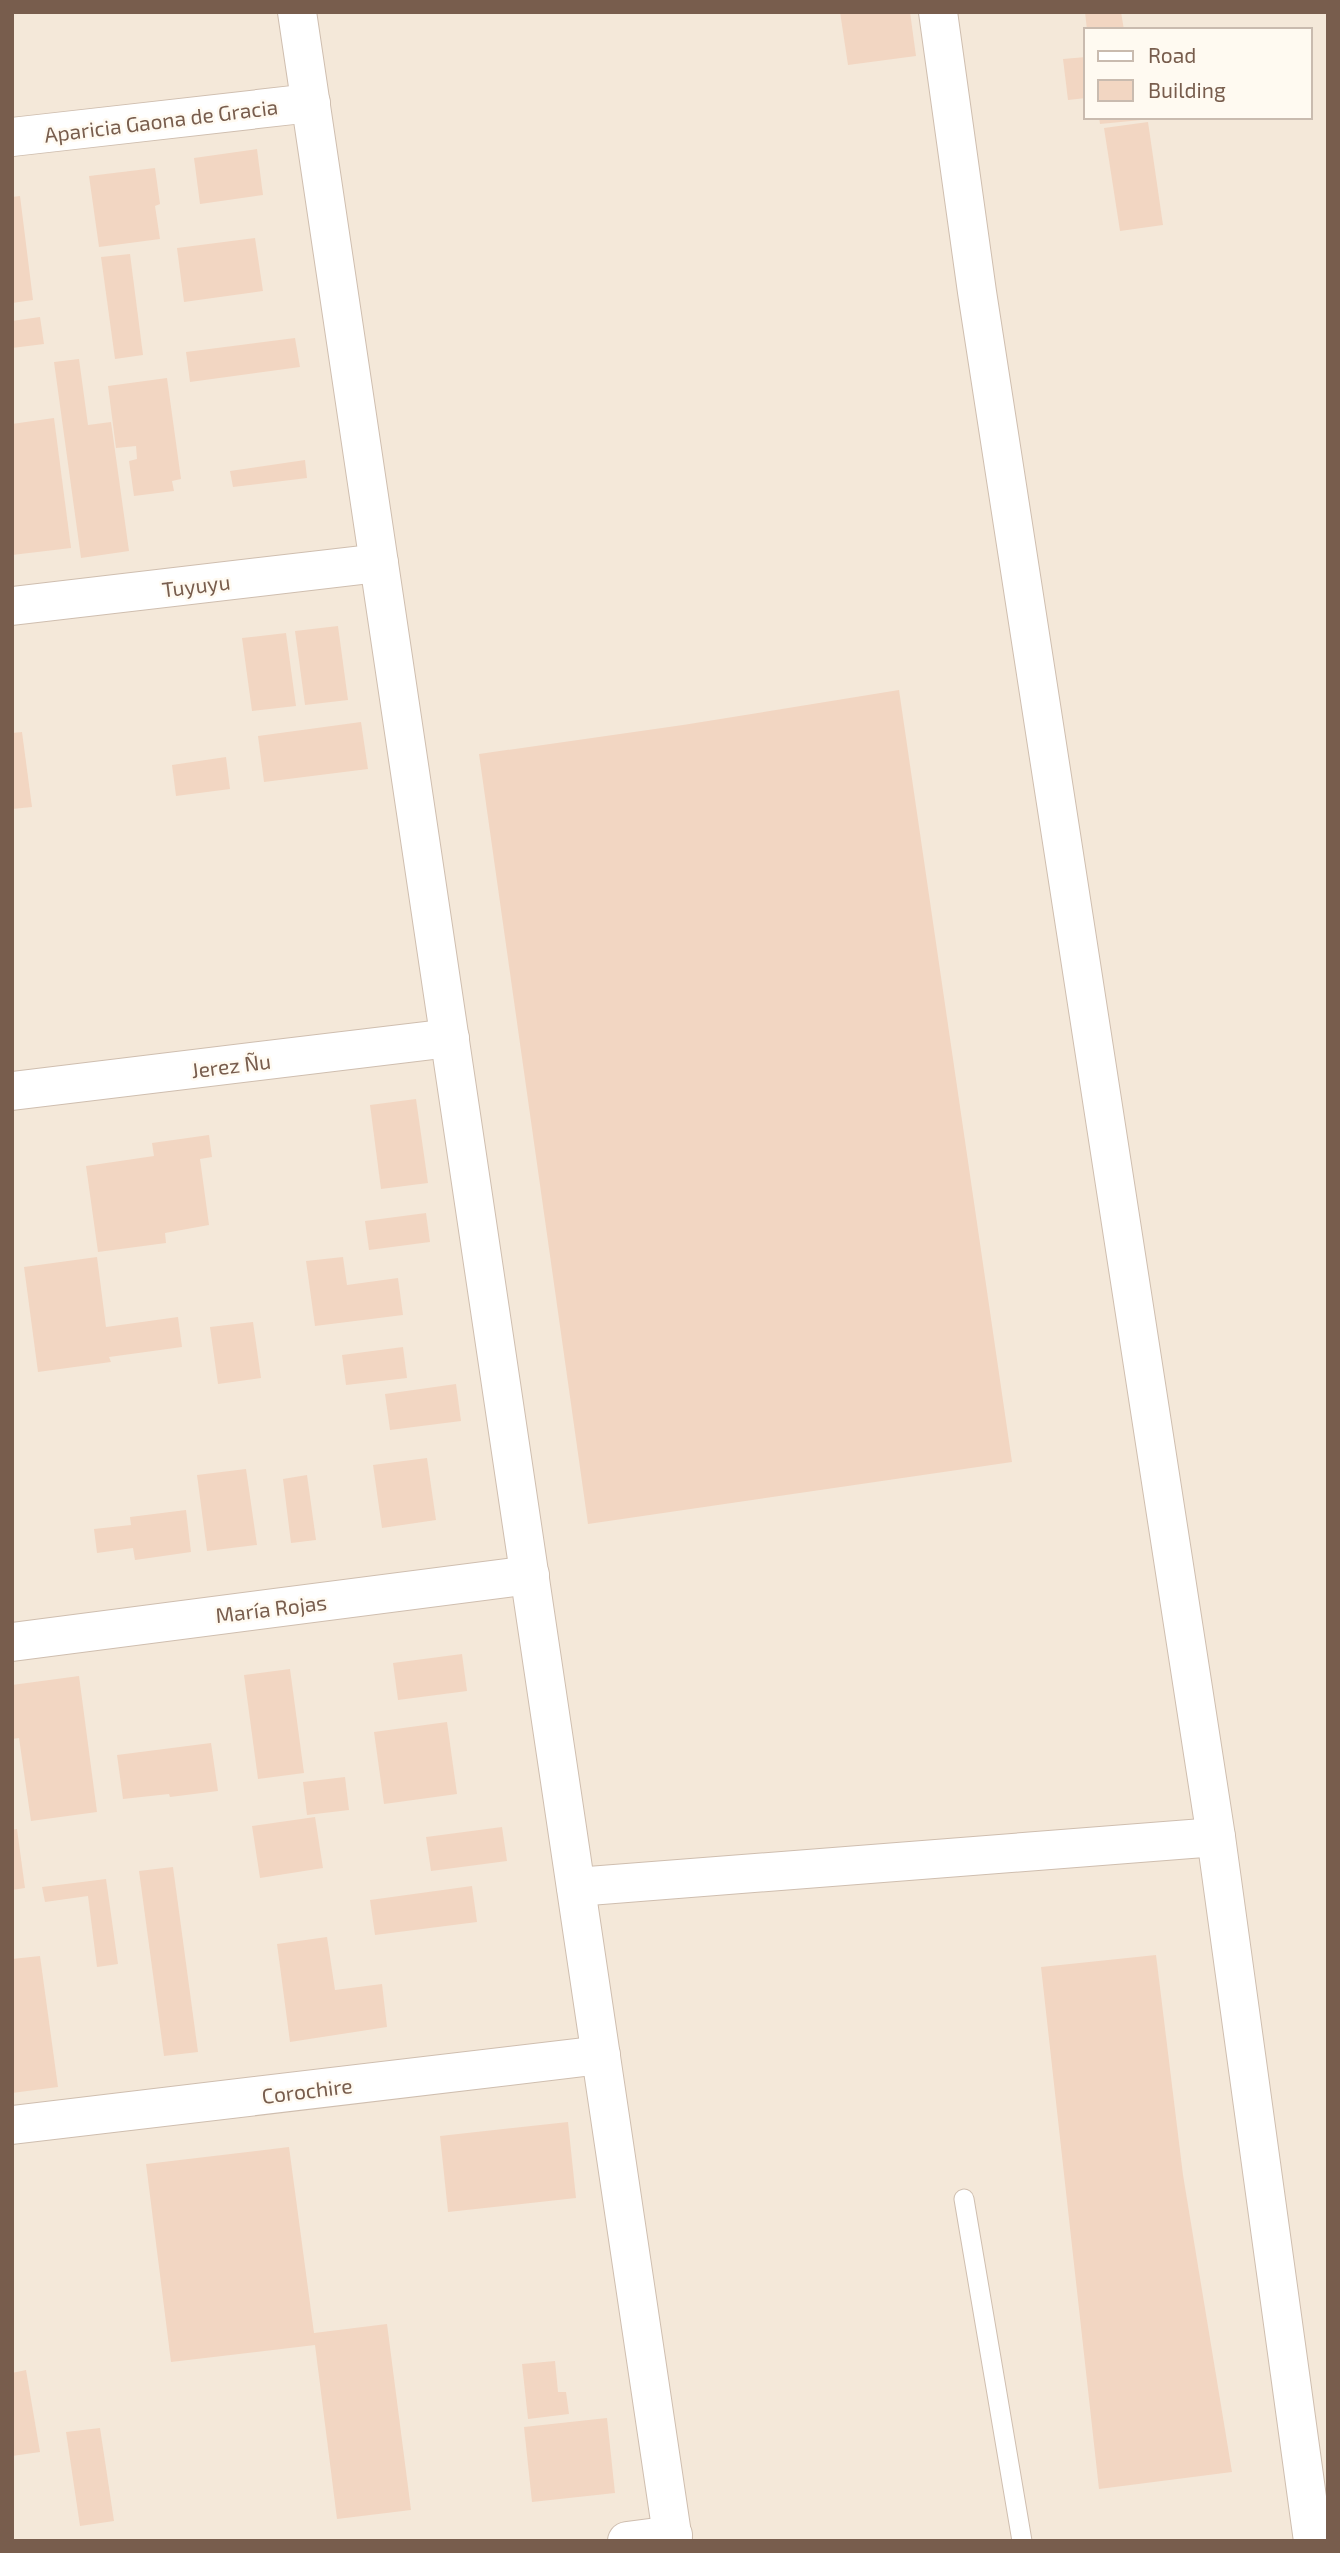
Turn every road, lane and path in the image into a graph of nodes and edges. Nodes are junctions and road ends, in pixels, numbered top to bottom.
1 (297, 12) edge
2 (938, 12) edge
3 (311, 103) junction
4 (12, 137) edge
5 (379, 563) junction
6 (12, 606) edge
7 (450, 1038) junction
8 (12, 1091) edge
9 (530, 1575) junction
10 (12, 1642) edge
11 (1216, 1837) junction
12 (576, 1887) junction
13 (601, 2054) junction
14 (12, 2125) edge
15 (964, 2199) dead end
16 (673, 2538) edge
17 (627, 2541) edge
18 (1022, 2541) edge
19 (1313, 2541) edge

1 - 3 street
2 - 11 street
3 - 4 street, Aparicia Gaona de Gracia
3 - 5 street
5 - 6 street, Tuyuyu
5 - 7 street
7 - 8 street, Jerez Ñu
7 - 9 street
9 - 10 street, María Rojas
9 - 12 street
11 - 12 street
11 - 19 street
12 - 13 street
13 - 14 street, Corochire
13 - 16 street
15 - 18 lane
16 - 17 street

